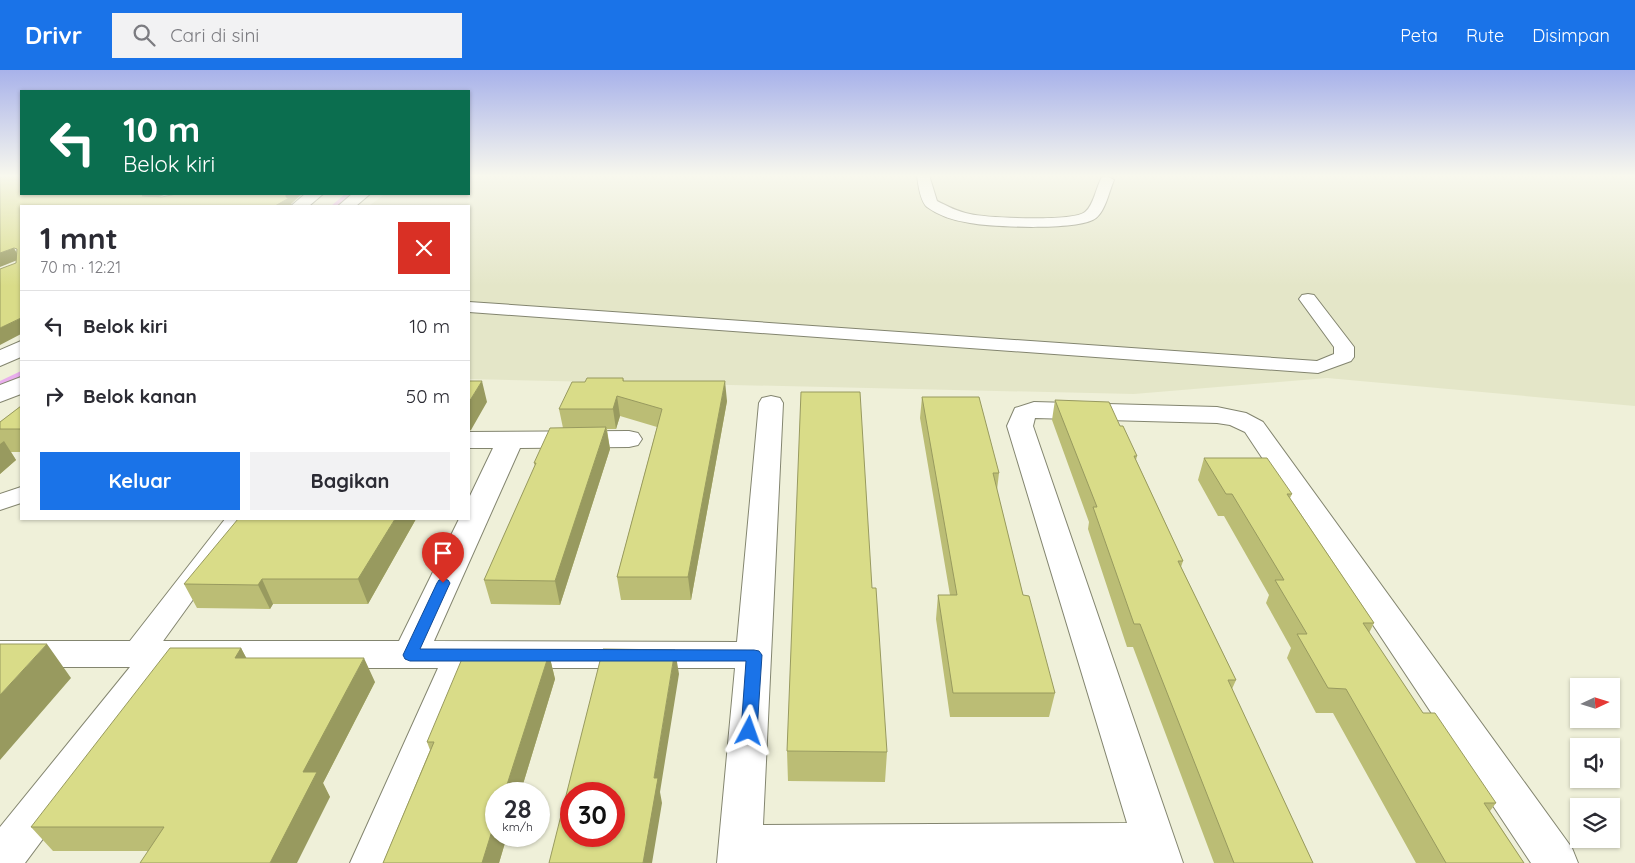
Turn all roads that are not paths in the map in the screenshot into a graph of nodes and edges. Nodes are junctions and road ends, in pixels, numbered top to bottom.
1 (947, 212) edge
2 (1093, 212) edge
3 (1308, 299) dead end
4 (470, 306) edge
5 (20, 349) edge
6 (0, 359) edge
7 (20, 385) edge
8 (0, 395) edge
9 (771, 403) dead end
10 (629, 439) dead end
11 (470, 440) edge
12 (510, 440) junction
13 (20, 496) edge
14 (0, 502) edge
15 (237, 520) edge
16 (0, 654) edge
17 (149, 654) junction
18 (410, 655) junction
19 (462, 655) junction
20 (754, 655) junction
21 (1158, 853) edge
22 (740, 854) edge
23 (0, 861) edge
24 (372, 863) edge
25 (1556, 863) edge

1 - 2 lane
3 - 4 lane
5 - 6 street
7 - 8 street
9 - 20 street
10 - 12 street
11 - 12 street
12 - 18 street
13 - 14 lane
15 - 17 lane
16 - 17 street
17 - 18 street
17 - 23 street
18 - 19 street
19 - 20 street
19 - 24 street
20 - 22 street
21 - 22 street
21 - 25 street

